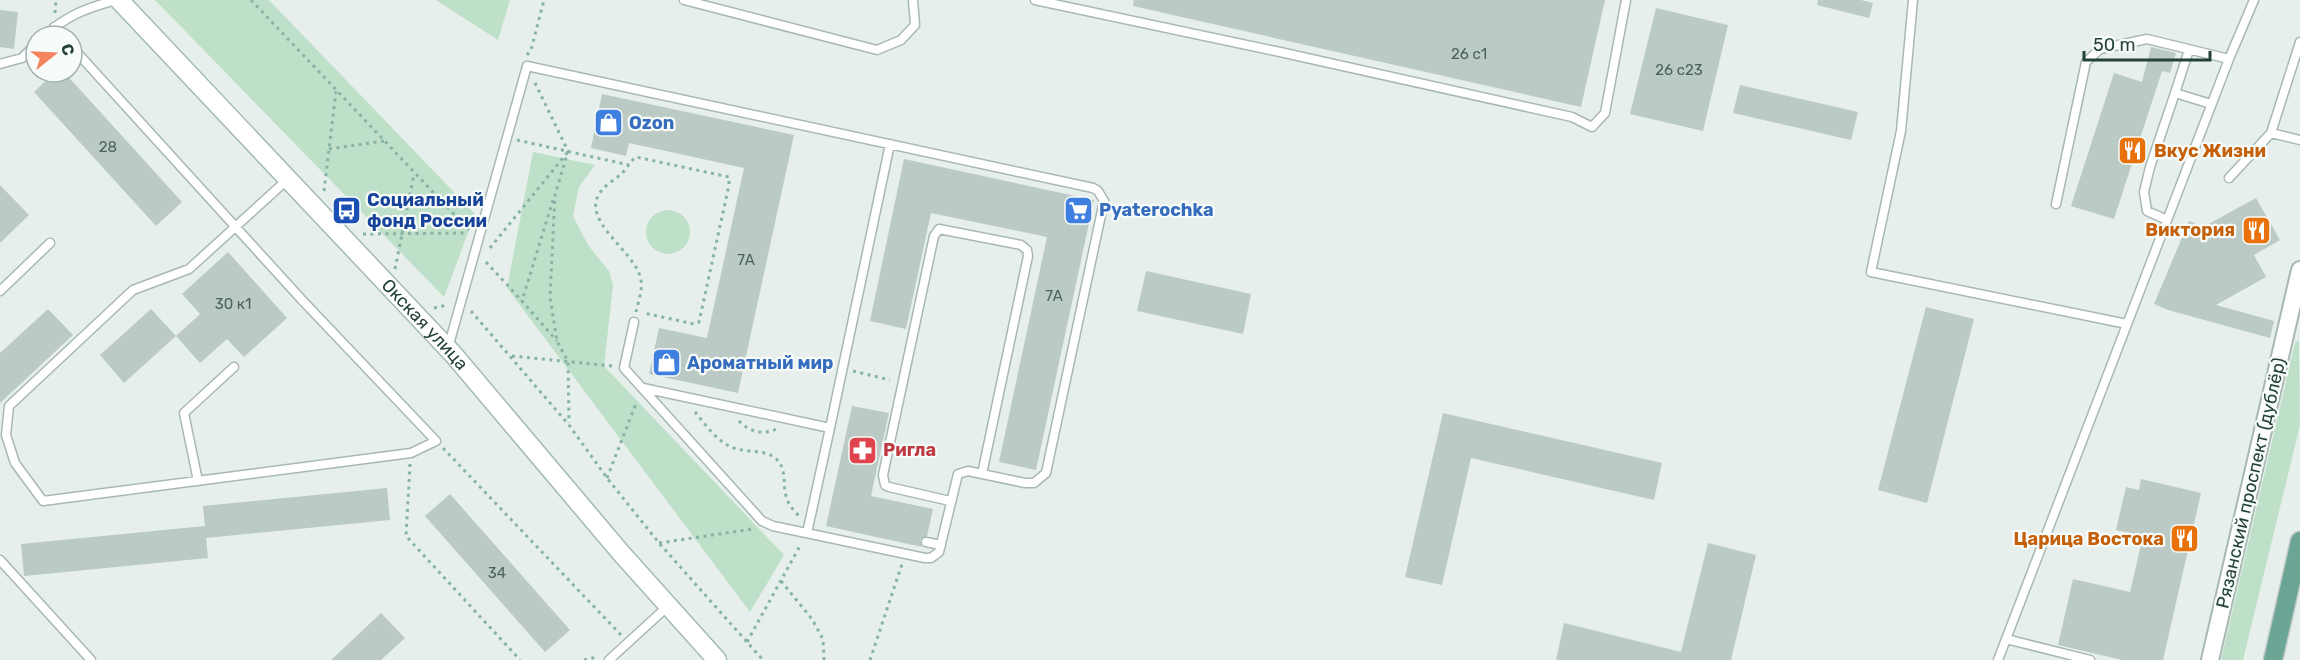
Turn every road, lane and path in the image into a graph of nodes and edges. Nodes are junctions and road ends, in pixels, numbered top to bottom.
1 (117, 0) edge
2 (251, 0) edge
3 (544, 0) edge
4 (684, 0) edge
5 (913, 0) edge
6 (1035, 0) edge
7 (1626, 0) edge
8 (1913, 0) edge
9 (2254, 0) edge
10 (58, 24) edge
11 (2300, 42) edge
12 (2189, 50) junction
13 (24, 56) edge
14 (2229, 59) junction
15 (84, 60) edge
16 (525, 63) junction
17 (0, 64) edge
18 (336, 90) junction
19 (2175, 93) junction
20 (2211, 104) junction
21 (2271, 133) junction
22 (2300, 140) edge
23 (384, 141) junction
24 (890, 144) junction
25 (329, 149) junction
26 (513, 150) dead end
27 (568, 152) junction
28 (629, 165) junction
29 (414, 174) junction
30 (2229, 178) dead end
31 (288, 180) junction
32 (324, 192) dead end
33 (555, 195) junction
34 (2056, 204) dead end
35 (2167, 220) junction
36 (237, 227) junction
37 (402, 232) junction
38 (354, 234) dead end
39 (51, 243) dead end
40 (489, 249) dead end
41 (482, 257) dead end
42 (394, 274) dead end
43 (2299, 278) edge
44 (0, 291) edge
45 (522, 301) junction
46 (467, 306) dead end
47 (636, 312) junction
48 (634, 322) joint
49 (2127, 324) junction
50 (557, 341) junction
51 (448, 349) junction
52 (510, 356) junction
53 (568, 362) junction
54 (234, 367) dead end
55 (624, 368) junction
56 (842, 369) junction
57 (895, 381) dead end
58 (642, 388) junction
59 (683, 397) junction
60 (569, 425) junction
61 (830, 428) junction
62 (3, 438) edge
63 (436, 441) junction
64 (411, 453) junction
65 (982, 474) junction
66 (607, 478) junction
67 (198, 481) junction
68 (950, 501) junction
69 (774, 526) junction
70 (808, 530) junction
71 (2300, 541) edge
72 (926, 542) dead end
73 (659, 543) junction
74 (941, 545) junction
75 (905, 554) junction
76 (0, 560) edge
77 (781, 581) junction
78 (668, 606) junction
79 (2006, 639) junction
80 (628, 642) junction
81 (747, 642) junction
82 (91, 660) edge
83 (520, 660) edge
84 (609, 660) edge
85 (717, 660) edge
86 (763, 660) edge
87 (824, 660) edge
88 (870, 660) edge
89 (1998, 660) edge
90 (2090, 660) edge
91 (2210, 660) edge
92 (2273, 660) edge

1 - 10 lane
1 - 31 main road, Окская улица
2 - 18 path
3 - 16 path
4 - 5 lane
6 - 7 lane
8 - 49 lane
9 - 14 lane
11 - 21 lane
12 - 14 lane
12 - 19 lane
12 - 34 lane
13 - 17 lane
14 - 20 lane
15 - 36 lane
16 - 24 lane
16 - 27 path
16 - 51 lane
18 - 23 path
18 - 25 path
19 - 20 lane
19 - 35 lane
20 - 35 lane
21 - 22 lane
21 - 30 lane
23 - 25 path
23 - 29 path
24 - 56 lane
24 - 65 lane
25 - 32 path
26 - 27 path
27 - 28 path
27 - 33 path
27 - 40 path
28 - 47 path
28 - 47 path
29 - 37 path
29 - 37 path
31 - 36 lane
31 - 51 main road, Окская улица
33 - 45 path
33 - 50 path
35 - 49 lane
36 - 62 lane
36 - 63 lane
37 - 38 path
37 - 42 path
39 - 44 lane
41 - 45 path
43 - 91 street, Рязанский проспект (дублёр)
45 - 50 path
46 - 52 path
47 - 48 path
48 - 55 lane
49 - 79 lane
50 - 53 path
51 - 78 main road, Окская улица
52 - 53 path
52 - 60 path
53 - 55 path
53 - 60 path
54 - 67 lane
55 - 58 lane
56 - 57 path
56 - 61 lane
58 - 59 lane
58 - 66 path
58 - 69 lane
59 - 61 lane
59 - 70 path
60 - 66 path
61 - 70 lane
62 - 67 lane
63 - 64 lane
63 - 80 path
64 - 67 lane
64 - 83 path
65 - 68 lane
65 - 68 lane
66 - 73 path
68 - 74 lane
69 - 70 lane
69 - 73 path
70 - 75 lane
70 - 77 path
71 - 92 main road
72 - 74 lane
73 - 81 path
74 - 75 lane
75 - 88 path
76 - 82 lane
77 - 81 path
77 - 87 path
78 - 80 lane
78 - 85 main road, Окская улица
79 - 89 lane
79 - 90 lane
80 - 84 lane
81 - 86 path

